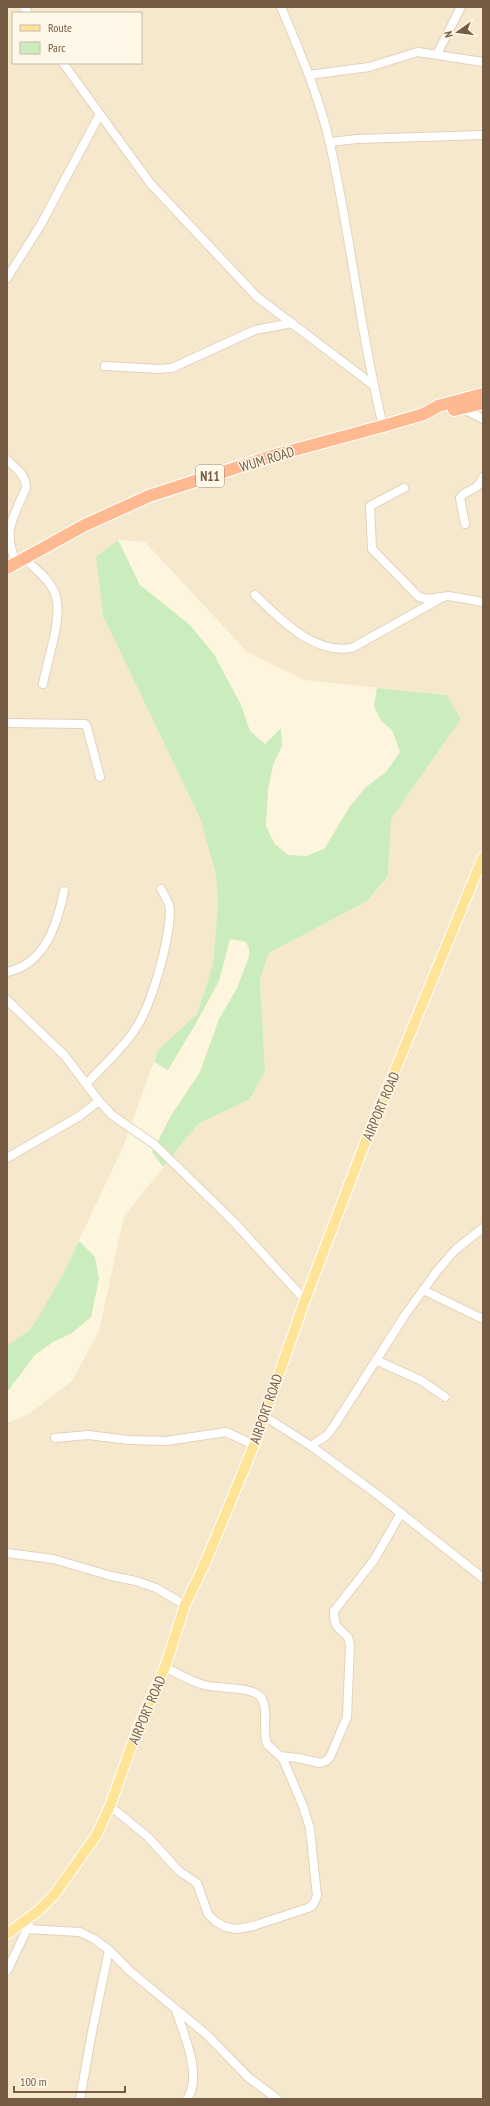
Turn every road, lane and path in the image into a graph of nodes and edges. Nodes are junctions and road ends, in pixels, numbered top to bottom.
1 (281, 7) edge
2 (461, 7) edge
3 (436, 54) junction
4 (483, 62) edge
5 (64, 64) edge
6 (309, 75) junction
7 (100, 114) junction
8 (483, 135) edge
9 (330, 142) junction
10 (7, 278) edge
11 (292, 323) junction
12 (105, 366) dead end
13 (372, 384) junction
14 (483, 403) edge
15 (462, 408) junction
16 (424, 414) junction
17 (483, 420) edge
18 (383, 426) junction
19 (7, 460) edge
20 (483, 477) edge
21 (404, 488) dead end
22 (465, 524) dead end
23 (16, 563) edge
24 (255, 595) dead end
25 (443, 597) junction
26 (483, 602) edge
27 (43, 684) dead end
28 (7, 723) edge
29 (100, 777) dead end
30 (483, 856) edge
31 (161, 889) dead end
32 (64, 891) dead end
33 (7, 972) edge
34 (7, 1000) edge
35 (87, 1083) junction
36 (99, 1101) junction
37 (7, 1158) edge
38 (483, 1228) edge
39 (423, 1290) junction
40 (305, 1300) junction
41 (483, 1319) edge
42 (376, 1360) junction
43 (446, 1397) dead end
44 (264, 1416) junction
45 (55, 1438) dead end
46 (254, 1445) junction
47 (311, 1446) junction
48 (401, 1513) junction
49 (7, 1553) edge
50 (483, 1578) edge
51 (185, 1605) junction
52 (165, 1667) junction
53 (280, 1756) junction
54 (110, 1806) junction
55 (38, 1911) junction
56 (26, 1929) junction
57 (7, 1934) edge
58 (109, 1950) junction
59 (7, 1971) edge
60 (176, 2010) junction
61 (80, 2099) edge
62 (187, 2099) edge
63 (277, 2099) edge

1 - 6 street
2 - 3 street
3 - 4 street
3 - 6 street
5 - 7 street
6 - 9 street
7 - 10 street
7 - 11 street
8 - 9 street
9 - 13 street
11 - 12 street
11 - 13 street
13 - 18 street
14 - 15 highway, WUM ROAD / N11
14 - 16 highway, WUM ROAD / N11
15 - 16 highway, WUM ROAD / N11
15 - 17 street
16 - 18 highway, WUM ROAD / N11
18 - 23 highway, WUM ROAD / N11
19 - 23 street
20 - 22 street
21 - 25 street
23 - 27 street
24 - 25 street
25 - 26 street
28 - 29 street
30 - 40 main road, AIRPORT ROAD
31 - 35 street
32 - 33 street
34 - 35 street
35 - 36 street
36 - 37 street
36 - 40 street
38 - 39 street
39 - 41 street
39 - 42 street
40 - 44 main road, AIRPORT ROAD
42 - 43 street
42 - 47 street
44 - 46 main road, AIRPORT ROAD
44 - 47 street
45 - 46 street
46 - 51 main road, AIRPORT ROAD
47 - 48 street
48 - 50 street
48 - 53 street
49 - 51 street
51 - 52 main road, AIRPORT ROAD
52 - 53 street
52 - 54 main road, AIRPORT ROAD
53 - 54 street
54 - 55 main road, AIRPORT ROAD
55 - 56 street
55 - 57 main road, AIRPORT ROAD
56 - 58 street
56 - 59 street
58 - 60 street
58 - 61 street
60 - 62 street
60 - 63 street

